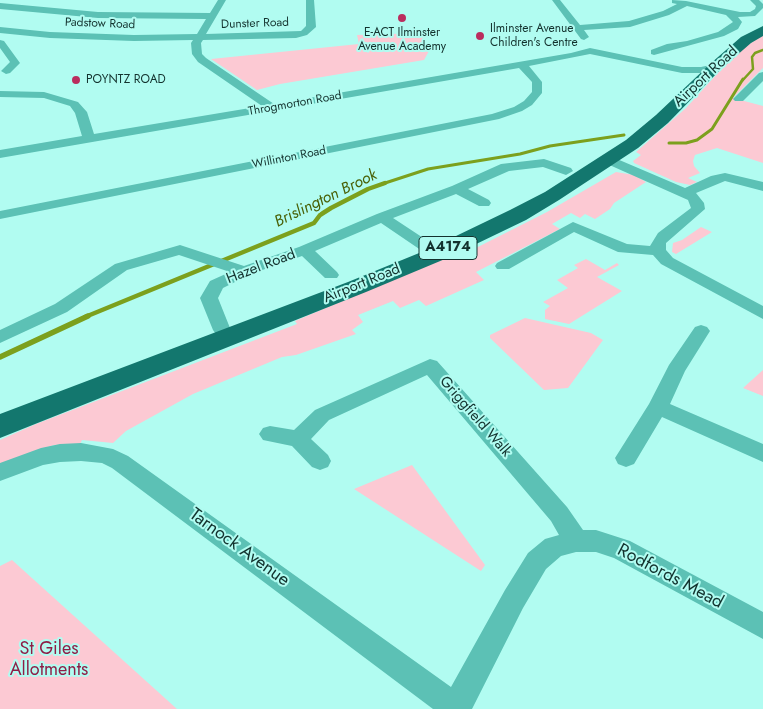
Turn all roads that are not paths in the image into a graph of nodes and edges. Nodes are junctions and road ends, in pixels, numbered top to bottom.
1 (222, 0) edge
2 (310, 0) edge
3 (556, 0) edge
4 (672, 0) edge
5 (754, 0) edge
6 (686, 3) junction
7 (0, 6) edge
8 (730, 14) junction
9 (212, 16) junction
10 (578, 28) junction
11 (763, 30) edge
12 (1, 37) edge
13 (199, 38) junction
14 (688, 44) junction
15 (698, 48) dead end
16 (590, 51) junction
17 (654, 52) dead end
18 (520, 64) junction
19 (669, 68) junction
20 (6, 71) dead end
21 (709, 72) junction
22 (763, 75) edge
23 (0, 94) edge
24 (739, 99) dead end
25 (272, 108) junction
26 (89, 139) junction
27 (0, 154) edge
28 (610, 160) junction
29 (566, 171) dead end
30 (763, 187) edge
31 (457, 189) junction
32 (686, 192) junction
33 (484, 202) dead end
34 (0, 215) edge
35 (382, 217) junction
36 (305, 250) junction
37 (658, 252) junction
38 (438, 254) junction
39 (503, 266) dead end
40 (245, 271) junction
41 (331, 275) dead end
42 (763, 313) edge
43 (701, 331) dead end
44 (0, 337) edge
45 (228, 338) junction
46 (658, 407) junction
47 (0, 426) edge
48 (270, 434) dead end
49 (298, 439) junction
50 (763, 453) edge
51 (626, 458) dead end
52 (320, 462) dead end
53 (0, 472) edge
54 (576, 541) junction
55 (763, 626) edge
56 (456, 708) edge

1 - 9 street
2 - 13 street, Dunster Road
3 - 10 street
4 - 6 street
5 - 8 street
6 - 8 street
6 - 10 street
7 - 9 street
8 - 14 street
9 - 13 street
10 - 16 street
11 - 21 highway, Airport Road / A4174
12 - 13 street, Padstow Road
12 - 20 street
13 - 25 street
14 - 15 street
14 - 17 street
16 - 18 street, Throgmorton Road
16 - 19 street
18 - 25 street, Throgmorton Road
18 - 34 street, Willinton Road
19 - 21 street
19 - 21 street
21 - 28 highway, Airport Road / A4174
22 - 24 street
23 - 26 street
25 - 26 street, Throgmorton Road
26 - 27 street, Throgmorton Road
28 - 32 street
28 - 38 highway, Airport Road / A4174
29 - 31 street, Hazel Road
30 - 32 street
31 - 33 street
31 - 35 street, Hazel Road
32 - 37 street
35 - 36 street, Hazel Road
35 - 38 street
36 - 40 street, Hazel Road
36 - 41 street, Hazel Road
37 - 39 street
37 - 42 street
38 - 45 highway, Airport Road / A4174
40 - 44 street
40 - 45 street, Hazel Road
43 - 46 street
45 - 47 highway, Airport Road / A4174
46 - 50 street
46 - 51 street
48 - 49 street
49 - 52 street
49 - 54 street, Griggfield Walk
53 - 56 street, Tarnock Avenue
54 - 55 street, Rodfords Mead
54 - 56 street, Rodfords Mead

